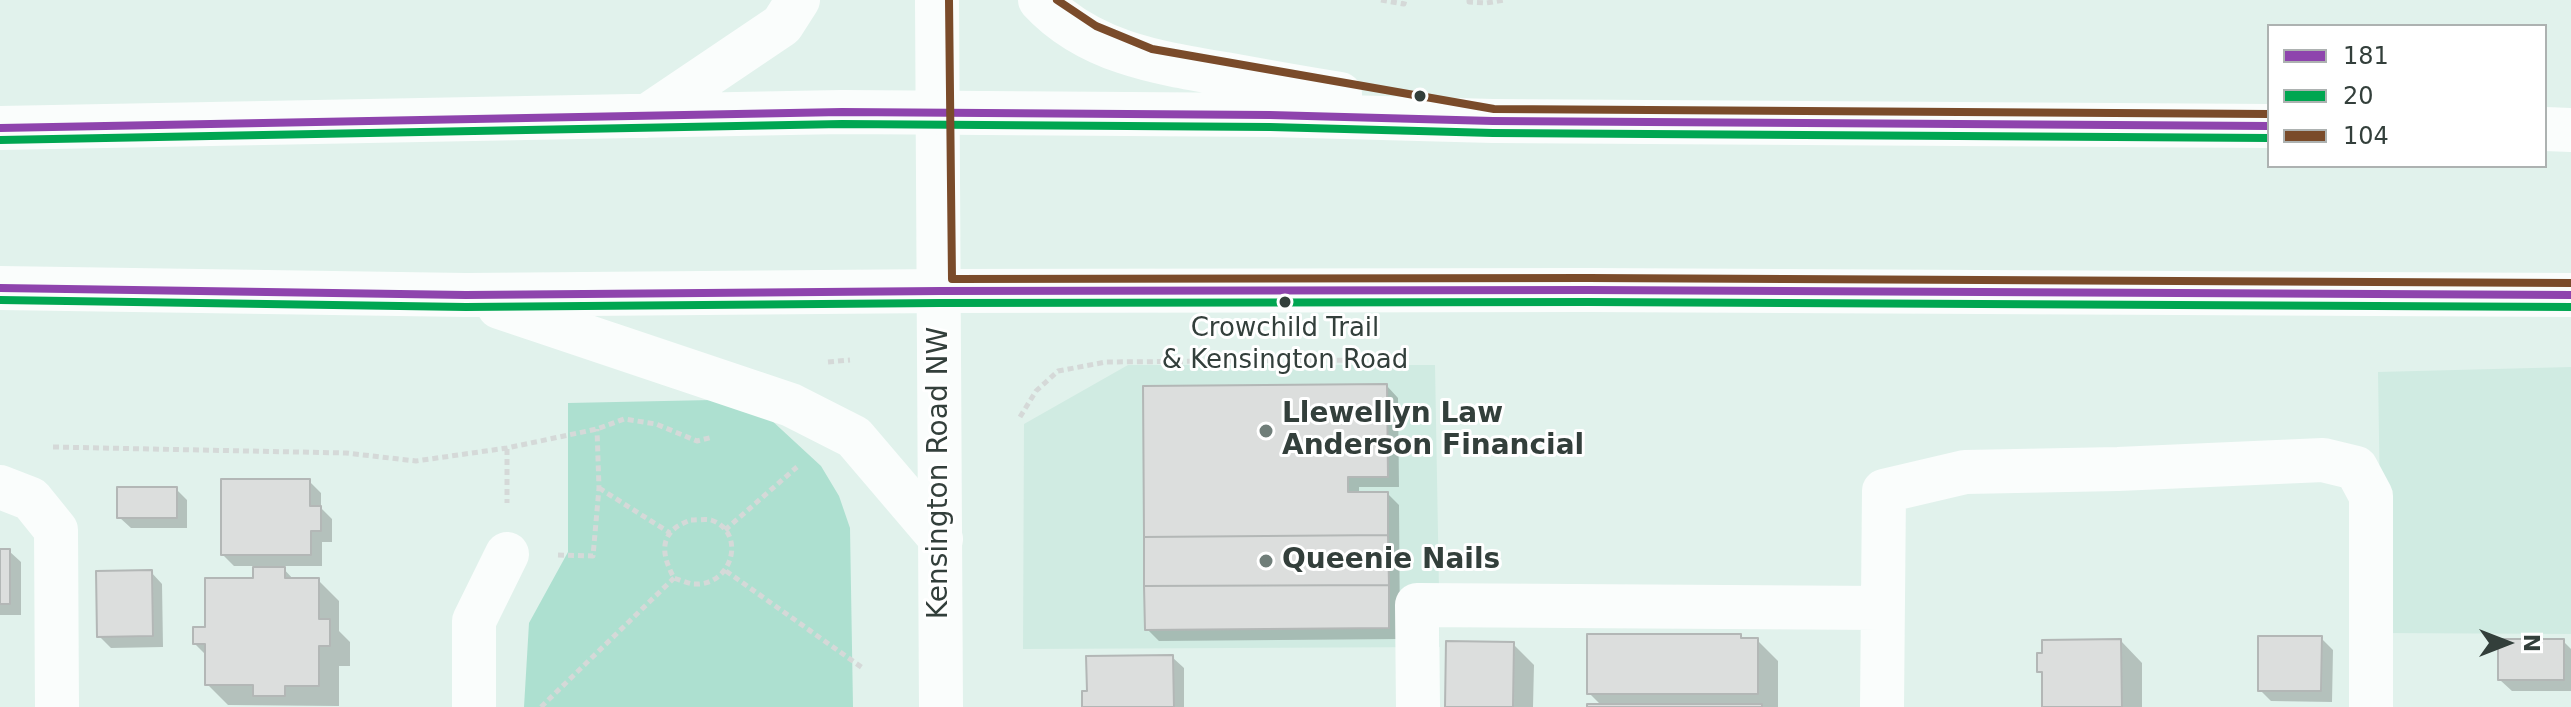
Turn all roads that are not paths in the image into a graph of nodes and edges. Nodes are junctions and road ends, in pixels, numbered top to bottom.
1 (798, 0) edge
2 (937, 0) edge
3 (1040, 0) edge
4 (937, 112) junction
5 (647, 116) junction
6 (1493, 121) junction
7 (2267, 126) edge
8 (0, 128) edge
9 (2547, 129) edge
10 (2571, 130) edge
11 (0, 288) edge
12 (940, 291) junction
13 (466, 295) junction
14 (2571, 295) edge
15 (0, 487) edge
16 (941, 539) junction
17 (507, 554) road end
18 (1882, 608) junction
19 (57, 707) edge
20 (474, 707) edge
21 (941, 707) edge
22 (1418, 707) edge
23 (1882, 707) edge
24 (2371, 707) edge

1 - 5 main road
2 - 4 main road, Kensington Road NW
3 - 6 main road
4 - 5 main road
4 - 6 main road
4 - 12 main road, Kensington Road NW
5 - 8 main road
6 - 7 main road
9 - 10 main road
11 - 13 main road
12 - 13 main road
12 - 14 main road
12 - 16 main road, Kensington Road NW
13 - 16 main road
15 - 19 main road
16 - 21 main road, Kensington Road NW
17 - 20 main road
18 - 22 main road
18 - 23 main road
18 - 24 main road

